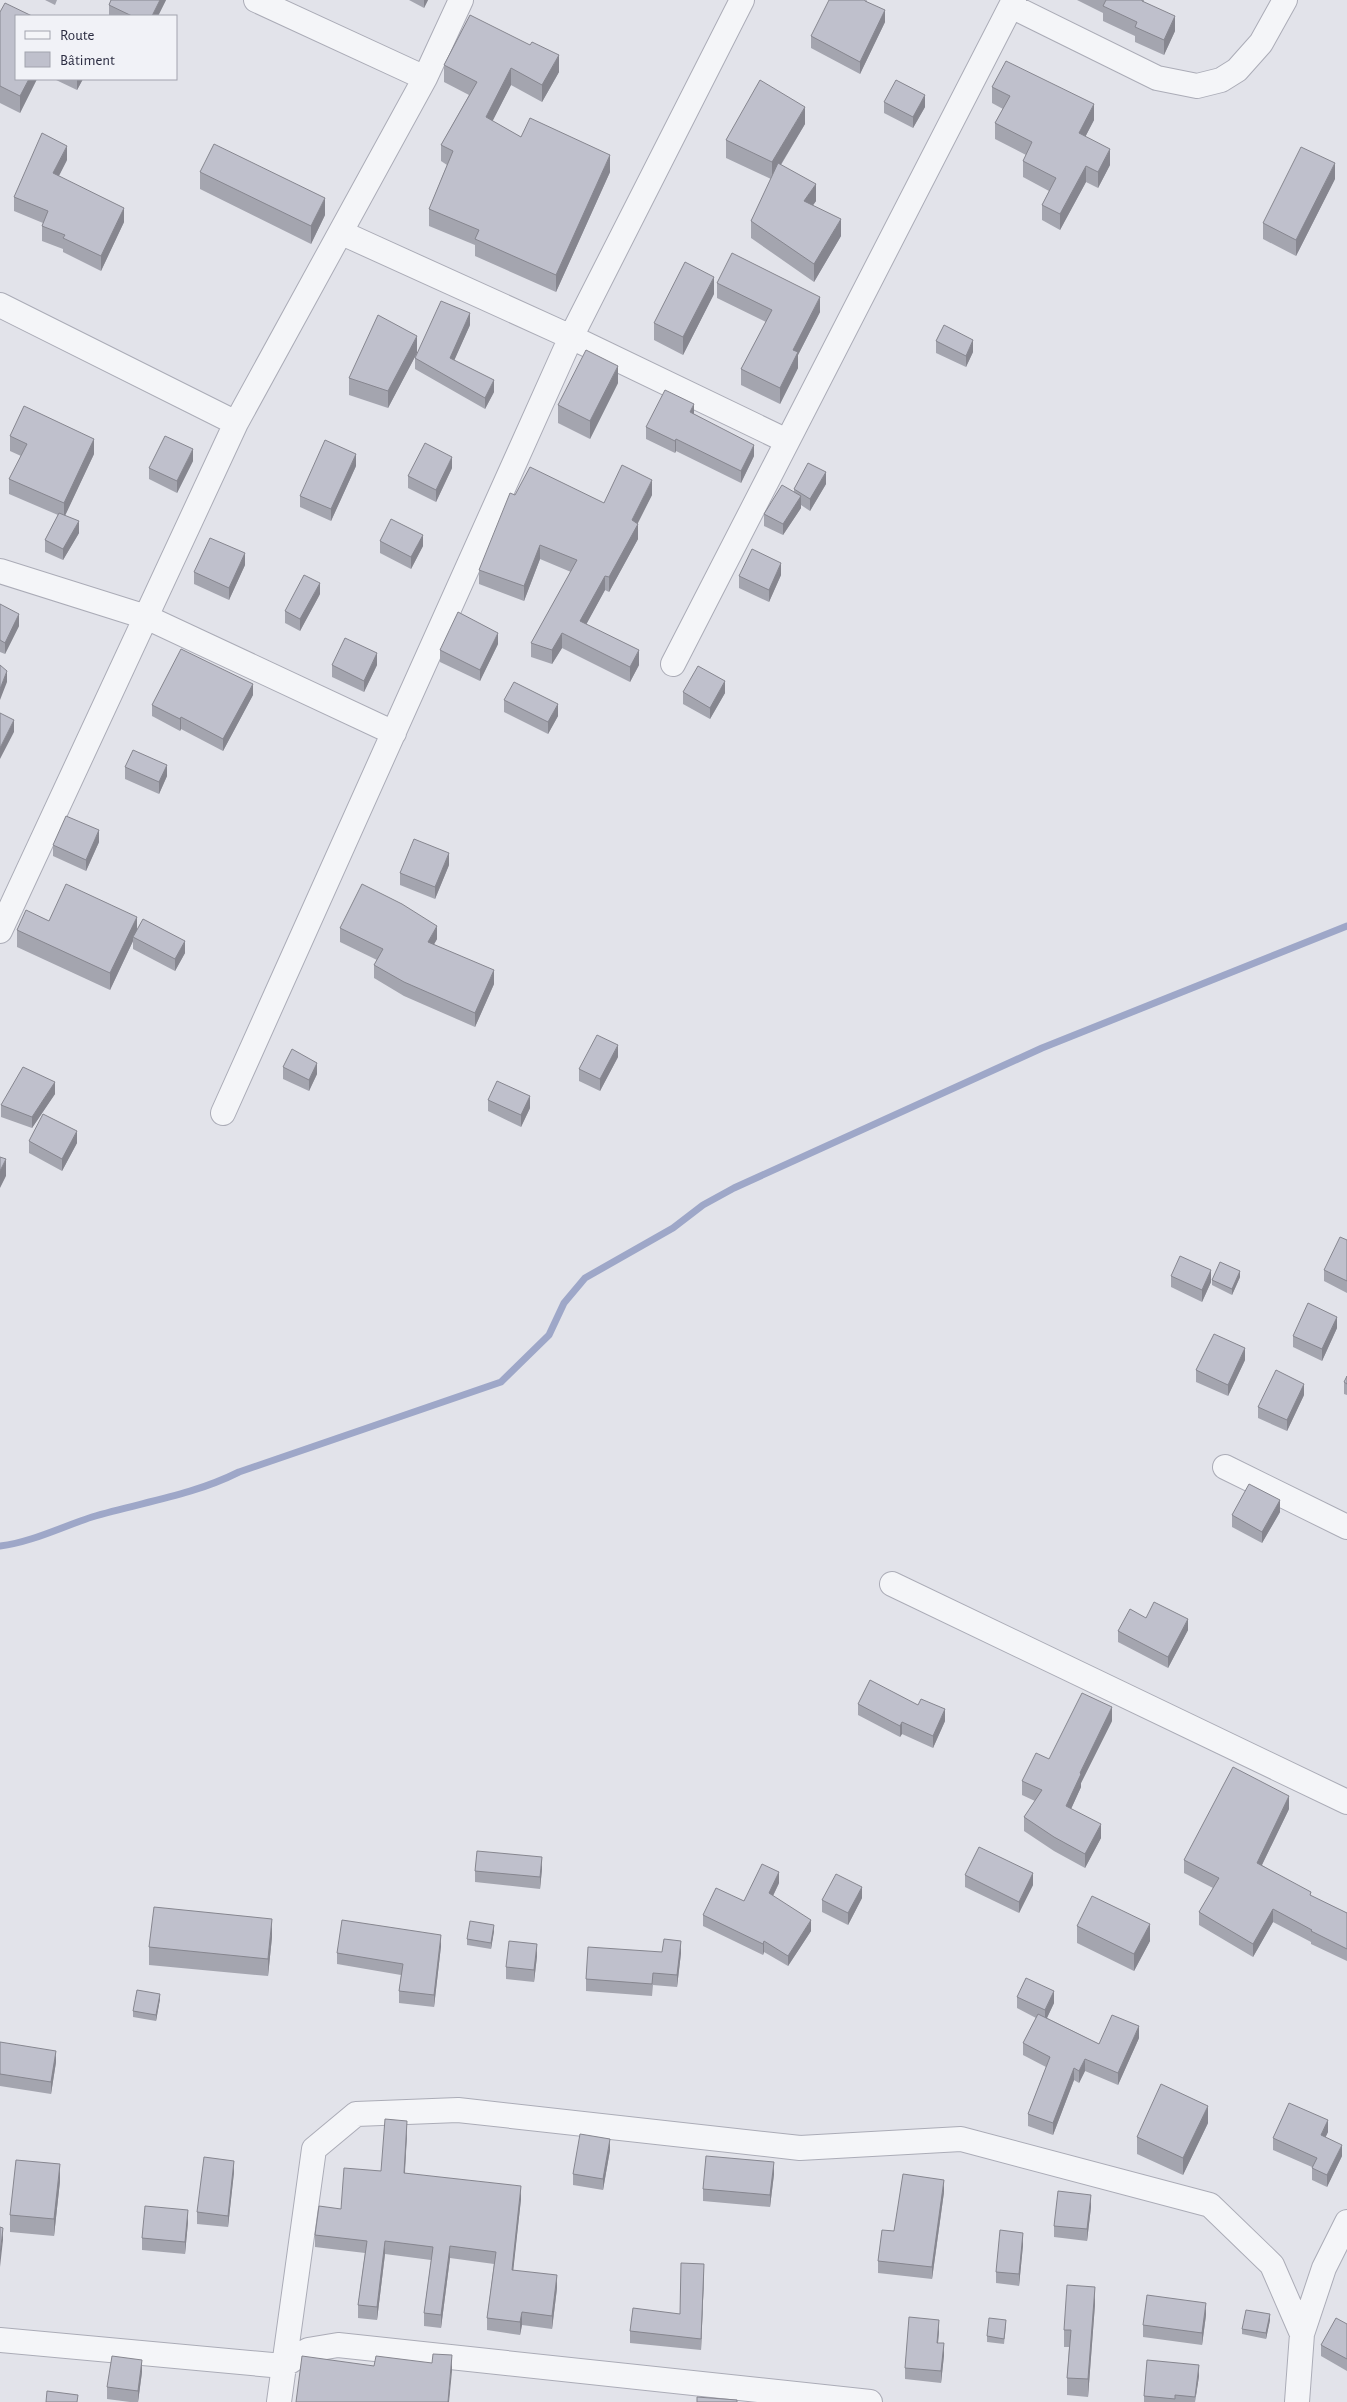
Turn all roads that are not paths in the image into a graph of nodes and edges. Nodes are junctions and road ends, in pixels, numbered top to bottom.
1 (256, 0) edge
2 (461, 0) edge
3 (742, 0) edge
4 (1285, 0) edge
5 (1012, 3) edge
6 (425, 78) junction
7 (342, 233) junction
8 (0, 305) edge
9 (571, 337) junction
10 (236, 423) junction
11 (787, 441) junction
12 (0, 571) edge
13 (146, 617) junction
14 (674, 664) dead end
15 (394, 733) junction
16 (0, 931) edge
17 (222, 1113) dead end
18 (1225, 1467) dead end
19 (1347, 1527) edge
20 (892, 1584) dead end
21 (1347, 1802) edge
22 (1347, 2222) edge
23 (1302, 2334) junction
24 (0, 2340) edge
25 (283, 2366) junction
26 (279, 2402) edge
27 (870, 2402) edge
28 (1297, 2402) edge

1 - 6 street
2 - 6 street
3 - 9 street
4 - 5 street
5 - 11 street
6 - 7 street
7 - 9 street
7 - 10 street
8 - 10 street
9 - 11 street
9 - 15 street
10 - 13 street
11 - 14 street
12 - 13 street
13 - 15 street
13 - 16 street
15 - 17 street
18 - 19 street
20 - 21 street
22 - 23 street
23 - 25 street
23 - 28 street
24 - 25 street
25 - 26 street
25 - 27 street

